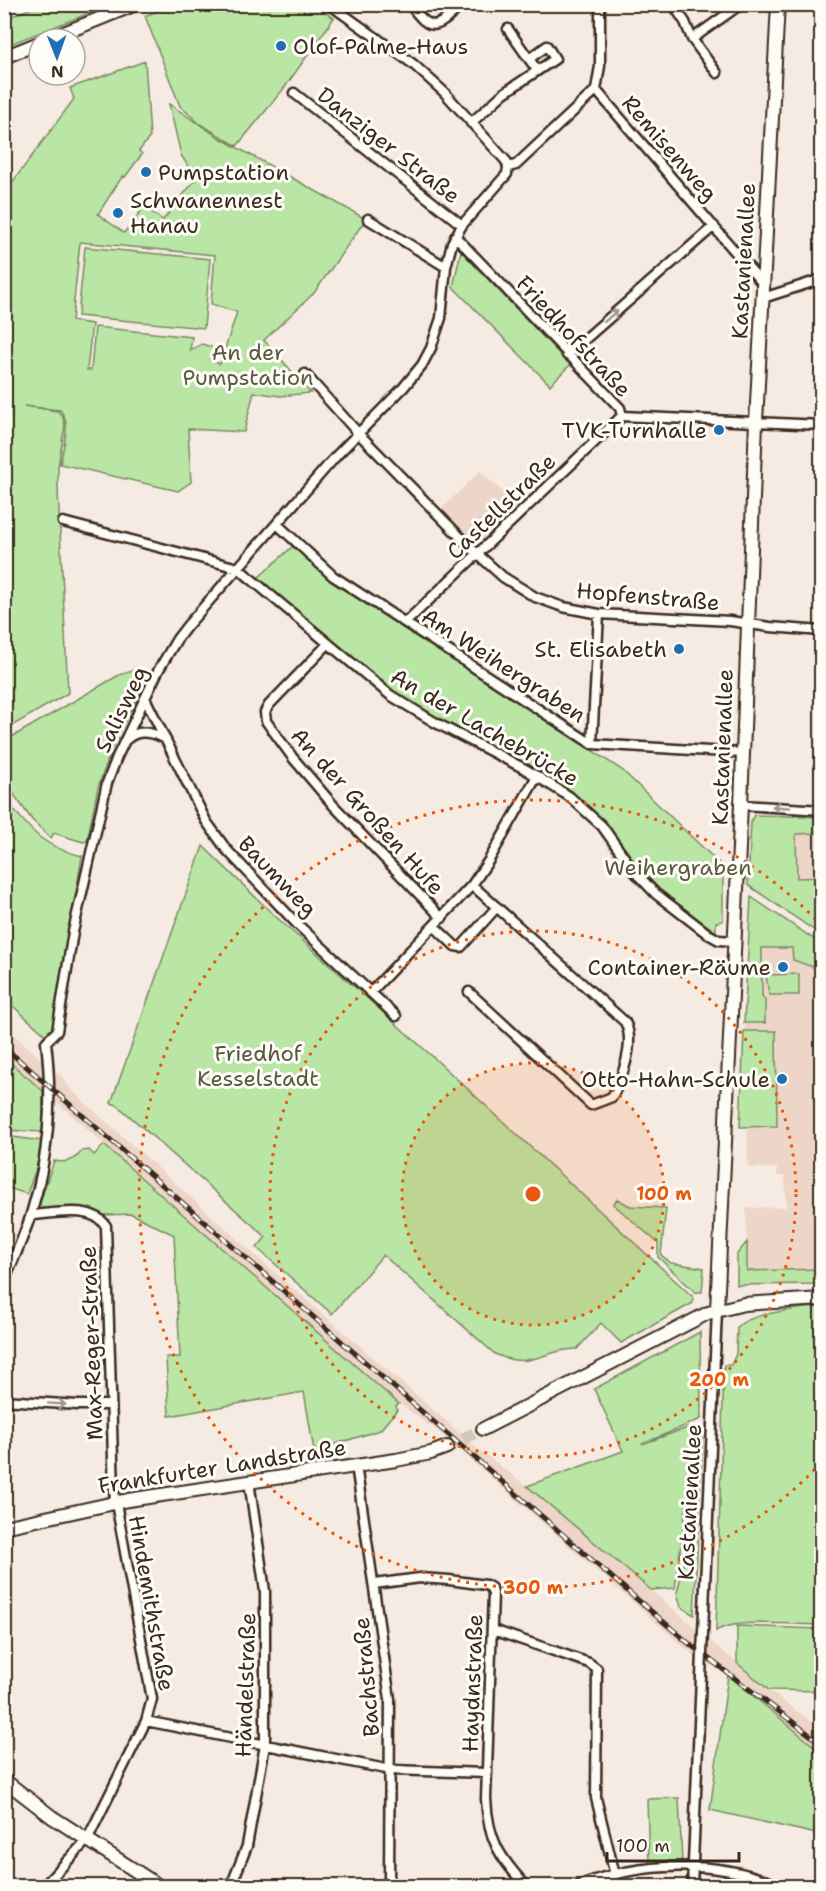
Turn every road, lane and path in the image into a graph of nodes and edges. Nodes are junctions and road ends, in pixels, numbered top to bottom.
1 (136, 4) edge
2 (329, 4) edge
3 (410, 4) edge
4 (463, 4) edge
5 (600, 4) edge
6 (673, 4) edge
7 (741, 4) edge
8 (778, 4) edge
9 (79, 27) edge
10 (508, 29) dead end
11 (692, 39) junction
12 (27, 48) edge
13 (4, 57) edge
14 (529, 59) junction
15 (537, 70) junction
16 (717, 73) dead end
17 (596, 90) junction
18 (294, 93) dead end
19 (471, 123) junction
20 (508, 167) junction
21 (368, 219) dead end
22 (462, 225) junction
23 (714, 226) junction
24 (455, 236) junction
25 (446, 267) junction
26 (822, 279) edge
27 (763, 284) junction
28 (763, 298) junction
29 (567, 355) junction
30 (305, 374) dead end
31 (622, 416) junction
32 (756, 422) junction
33 (822, 424) edge
34 (358, 433) junction
35 (63, 522) dead end
36 (277, 524) junction
37 (477, 554) junction
38 (238, 568) junction
39 (599, 614) junction
40 (406, 622) junction
41 (748, 624) junction
42 (822, 630) edge
43 (328, 644) junction
44 (145, 698) junction
45 (164, 738) junction
46 (124, 741) junction
47 (592, 744) junction
48 (743, 753) junction
49 (537, 776) junction
50 (741, 805) junction
51 (822, 810) edge
52 (472, 885) junction
53 (497, 907) junction
54 (442, 918) junction
55 (434, 926) junction
56 (734, 941) junction
57 (371, 992) junction
58 (469, 992) dead end
59 (396, 1016) dead end
60 (31, 1215) junction
61 (4, 1282) edge
62 (822, 1299) edge
63 (717, 1310) junction
64 (4, 1400) edge
65 (110, 1405) junction
66 (483, 1429) tunnel mouth
67 (447, 1448) tunnel mouth
68 (356, 1466) junction
69 (249, 1482) junction
70 (116, 1502) junction
71 (4, 1527) edge
72 (374, 1584) junction
73 (493, 1630) junction
74 (146, 1721) junction
75 (265, 1745) junction
76 (391, 1770) junction
77 (487, 1773) junction
78 (4, 1780) edge
79 (87, 1840) junction
80 (693, 1867) junction
81 (615, 1875) junction
82 (44, 1887) edge
83 (159, 1887) edge
84 (231, 1887) edge
85 (389, 1887) edge
86 (526, 1887) edge
87 (578, 1887) edge
88 (692, 1887) edge
89 (780, 1887) edge

1 - 9 street
2 - 19 street
3 - 4 street
5 - 17 street
6 - 11 street
7 - 11 street
8 - 27 street, Kastanienallee
10 - 14 street
11 - 16 street
12 - 13 street
14 - 15 street
14 - 15 street
15 - 19 street
17 - 20 street
17 - 23 street, Remisenweg
18 - 22 street, Danziger Straße
19 - 20 street
20 - 22 street, Salisweg
21 - 25 street
22 - 24 street, Salisweg
23 - 27 street, Remisenweg
29 -> 23 street
24 - 25 street, Salisweg
24 - 29 street, Friedhofstraße
25 - 34 street, Salisweg
26 - 28 street
27 - 28 street, Kastanienallee
28 - 32 street, Kastanienallee
29 - 31 street, Friedhofstraße
30 - 34 street
31 - 32 street, Friedhofstraße
31 - 37 street, Castellstraße
32 - 33 street, Friedhofstraße
32 - 41 street, Kastanienallee
34 - 36 street, Salisweg
34 - 37 street, Hopfenstraße
35 - 38 street
36 - 38 street, Salisweg
36 - 40 street, Am Weihergraben
37 - 39 street, Hopfenstraße
37 - 40 street, Castellstraße
38 - 43 street, An der Lachebrücke
38 - 44 street, Salisweg
39 - 41 street, Hopfenstraße
39 - 47 street
40 - 47 street, Am Weihergraben
41 - 42 street, Hopfenstraße
41 - 48 street, Kastanienallee
43 - 49 street, An der Lachebrücke
43 - 54 street, An der Großen Hufe
44 - 45 street, Baumweg
44 - 46 street, Salisweg
45 - 46 street
45 - 57 street, Baumweg
46 - 60 street, Salisweg
47 - 48 street, Am Weihergraben
48 - 50 street, Kastanienallee
49 - 52 street
49 - 56 street, An der Lachebrücke
51 -> 50 street
50 - 56 street, Kastanienallee
52 - 53 street
52 - 54 street
53 - 55 street
53 - 58 street
54 - 55 street
55 - 57 street
56 - 63 street, Kastanienallee
57 - 59 street, Baumweg
60 - 61 street, Salisweg
60 - 65 street, Max-Reger-Straße
62 - 63 street
63 - 66 street
63 - 80 street, Kastanienallee, bridge
64 -> 65 street
65 - 70 street, Max-Reger-Straße
67 - 68 street, Frankfurter Landstraße
68 - 69 street, Frankfurter Landstraße
68 - 72 street, Bachstraße
69 - 70 street, Frankfurter Landstraße
69 - 75 street, Händelstraße
70 - 71 street, Frankfurter Landstraße
70 - 74 street, Hindemithstraße
72 - 73 street, Haydnstraße
72 - 76 street, Bachstraße
73 - 77 street, Haydnstraße
73 - 81 street
74 - 75 street
74 - 79 street, Hindemithstraße
75 - 76 street
75 - 84 street, Händelstraße
76 - 77 street
76 - 85 street, Bachstraße
77 - 86 street, Haydnstraße
78 - 79 street
79 - 82 street, Hindemithstraße
79 - 83 street
80 - 81 street
80 - 88 street, Kastanienallee
80 - 89 street
81 - 87 street

